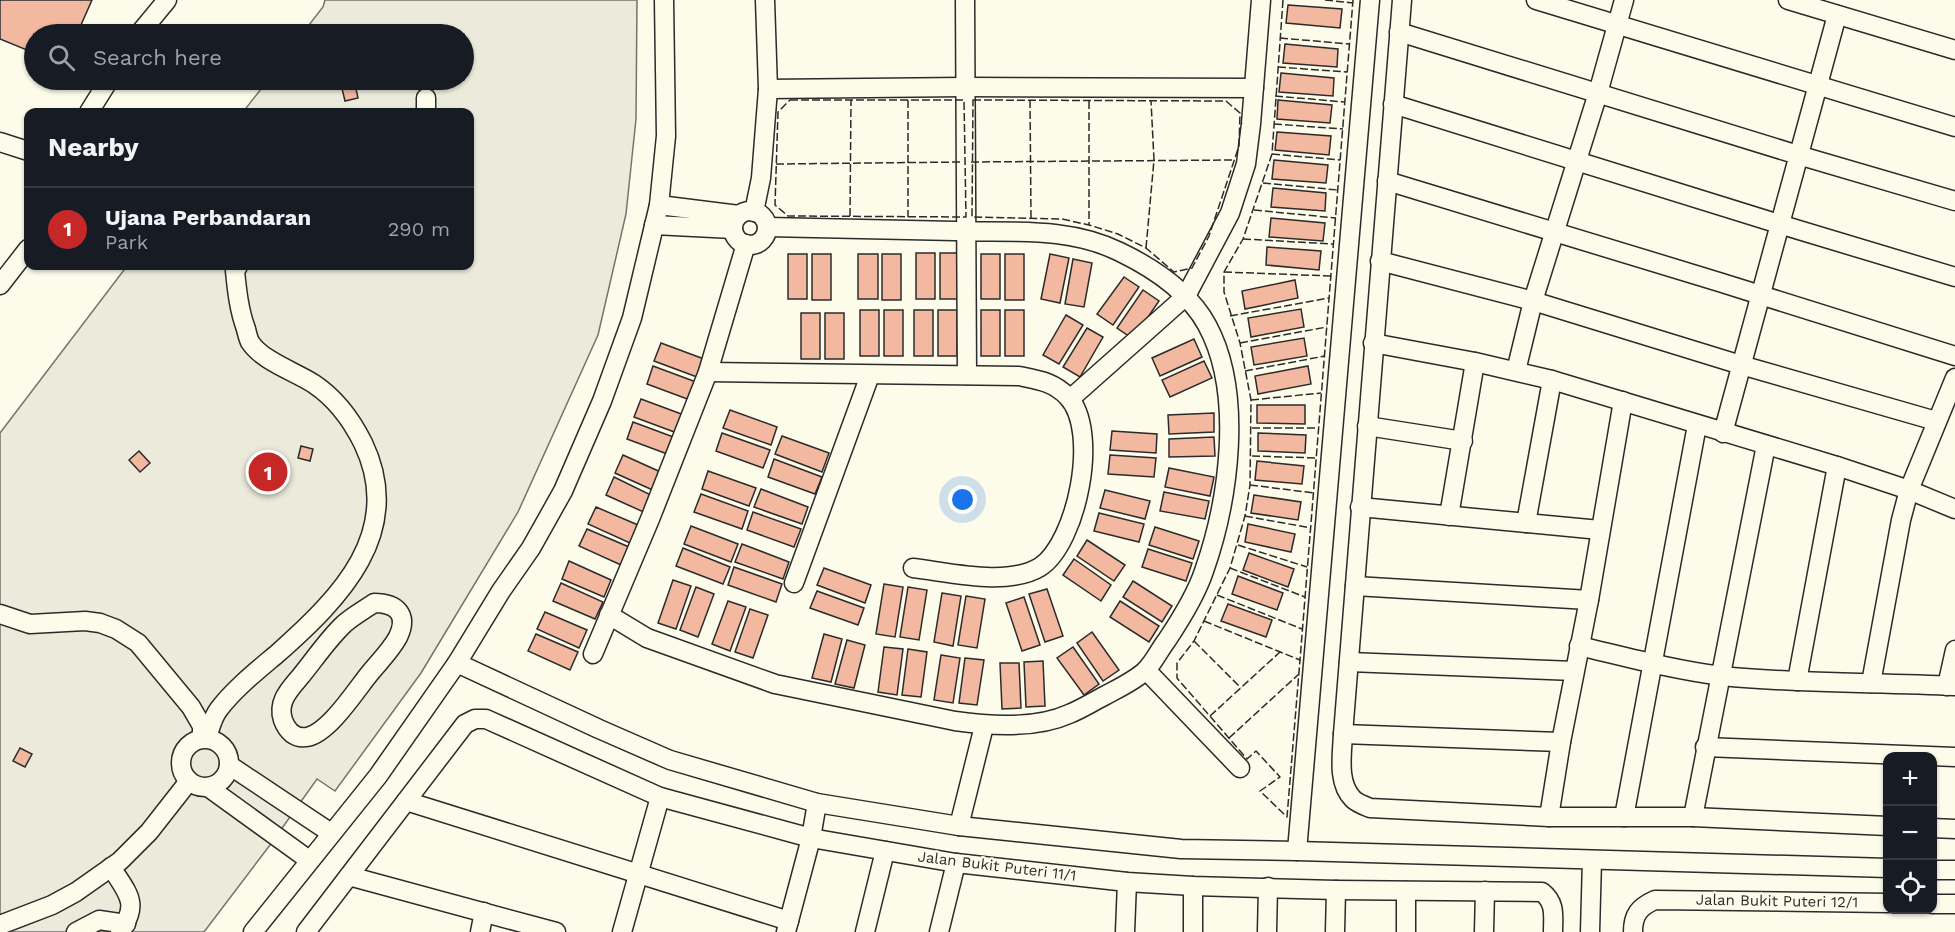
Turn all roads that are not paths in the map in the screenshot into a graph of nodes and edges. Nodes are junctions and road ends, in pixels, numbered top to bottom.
1 (166, 0) edge
2 (664, 0) edge
3 (765, 0) edge
4 (965, 0) edge
5 (1261, 0) edge
6 (1370, 0) edge
7 (1402, 0) edge
8 (1536, 0) edge
9 (1624, 0) edge
10 (1788, 0) edge
11 (1837, 15) junction
12 (147, 24) edge
13 (1617, 25) junction
14 (1399, 32) junction
15 (1955, 50) edge
16 (965, 87) junction
17 (1817, 87) junction
18 (1254, 88) junction
19 (768, 89) junction
20 (103, 90) edge
21 (1598, 93) junction
22 (1393, 104) junction
23 (92, 108) edge
24 (1955, 127) edge
25 (0, 142) edge
26 (24, 150) edge
27 (1798, 155) junction
28 (1577, 160) junction
29 (1387, 181) junction
30 (1955, 201) edge
31 (659, 205) junction
32 (742, 219) junction
33 (1779, 224) junction
34 (654, 225) junction
35 (767, 227) junction
36 (1554, 231) junction
37 (966, 232) junction
38 (746, 244) junction
39 (24, 254) edge
40 (1380, 261) junction
41 (235, 270) edge
42 (1955, 277) edge
43 (0, 285) edge
44 (1760, 294) junction
45 (1186, 297) junction
46 (1533, 301) junction
47 (1373, 343) junction
48 (1955, 356) edge
49 (1475, 362) junction
50 (1741, 365) junction
51 (1516, 370) junction
52 (708, 372) junction
53 (870, 375) junction
54 (967, 375) junction
55 (1955, 378) edge
56 (1552, 380) junction
57 (1070, 399) junction
58 (1623, 401) junction
59 (1936, 421) junction
60 (1697, 425) junction
61 (1367, 426) junction
62 (1723, 433) junction
63 (1463, 441) junction
64 (1766, 445) junction
65 (1837, 466) junction
66 (1909, 490) junction
67 (1360, 507) junction
68 (1955, 508) edge
69 (1449, 516) junction
70 (1526, 523) junction
71 (1600, 530) junction
72 (913, 568) dead end
73 (794, 583) dead end
74 (1355, 586) junction
75 (1589, 600) junction
76 (328, 607) junction
77 (0, 614) edge
78 (609, 615) junction
79 (344, 624) junction
80 (1579, 646) junction
81 (1955, 650) edge
82 (593, 654) dead end
83 (1349, 662) junction
84 (457, 663) junction
85 (1653, 663) junction
86 (1146, 670) junction
87 (1574, 671) junction
88 (1721, 675) junction
89 (1797, 681) junction
90 (1871, 683) junction
91 (1951, 686) edge
92 (984, 726) junction
93 (1343, 734) junction
94 (204, 738) junction
95 (1561, 742) junction
96 (1705, 747) junction
97 (1955, 757) edge
98 (230, 765) junction
99 (1240, 768) dead end
100 (189, 781) junction
101 (208, 787) junction
102 (660, 797) junction
103 (406, 801) junction
104 (817, 803) junction
105 (1549, 818) junction
106 (1624, 818) junction
107 (1693, 818) junction
108 (959, 826) junction
109 (1883, 826) edge
110 (1937, 828) edge
111 (1955, 829) edge
112 (331, 833) junction
113 (811, 838) junction
114 (885, 851) junction
115 (1297, 851) junction
116 (309, 860) junction
117 (1592, 860) junction
118 (956, 862) junction
119 (111, 867) junction
120 (1883, 868) edge
121 (1937, 870) edge
122 (1955, 870) edge
123 (638, 874) junction
124 (349, 876) junction
125 (1127, 882) junction
126 (1193, 886) junction
127 (1268, 887) junction
128 (1336, 890) junction
129 (1406, 891) junction
130 (1485, 891) junction
131 (1883, 903) edge
132 (1937, 904) edge
133 (1955, 904) edge
134 (484, 912) junction
135 (2, 927) edge
136 (788, 927) edge
137 (123, 928) edge
138 (76, 932) edge
139 (253, 932) edge
140 (306, 932) edge
141 (480, 932) edge
142 (556, 932) edge
143 (622, 932) edge
144 (865, 932) edge
145 (939, 932) edge
146 (1125, 932) edge
147 (1193, 932) edge
148 (1267, 932) edge
149 (1335, 932) edge
150 (1406, 932) edge
151 (1484, 932) edge
152 (1553, 932) edge
153 (1590, 932) edge
154 (1633, 932) edge

1 - 12 street
2 - 31 street
3 - 19 street
4 - 16 street
5 - 18 street
6 - 115 street
7 - 14 street
8 - 13 street
9 - 13 street
10 - 11 street
11 - 15 street
11 - 17 street
13 - 17 street
13 - 21 street
14 - 21 street
14 - 22 street
16 - 18 street
16 - 19 street
16 - 37 street
17 - 24 street
17 - 27 street
18 - 45 street
19 - 32 street
20 - 23 street
21 - 27 street
21 - 28 street
22 - 28 street
22 - 29 street
25 - 26 street
27 - 30 street
27 - 33 street
28 - 33 street
28 - 36 street
29 - 36 street
29 - 40 street
31 - 32 street
31 - 34 street
32 - 34 street
32 - 35 street
32 - 38 street
33 - 42 street
33 - 44 street
34 - 84 street
35 - 37 street
35 - 38 street
36 - 44 street
36 - 46 street
37 - 45 street
37 - 54 street
38 - 52 street
39 - 43 street
40 - 46 street
40 - 47 street
41 - 76 street
44 - 48 street
44 - 50 street
45 - 57 street
45 - 86 street
46 - 50 street
46 - 51 street
47 - 49 street
47 - 61 street
49 - 51 street
49 - 63 street
50 - 59 street
50 - 62 street
51 - 56 street
52 - 53 street
52 - 78 street
53 - 54 street
53 - 73 street
54 - 57 street
55 - 59 street
56 - 58 street
56 - 70 street
57 - 72 street
58 - 60 street
58 - 71 street
59 - 66 street
60 - 62 street
60 - 85 street
61 - 63 street
61 - 67 street
62 - 64 street
63 - 69 street
64 - 65 street
64 - 88 street
65 - 66 street
65 - 89 street
66 - 68 street
66 - 90 street
67 - 69 street
67 - 74 street
69 - 70 street
70 - 71 street
71 - 75 street
74 - 75 street
74 - 83 street
75 - 80 street
76 - 79 street
76 - 94 street
77 - 94 street
78 - 82 street
78 - 92 street
79 - 79 street
80 - 85 street
80 - 87 street
81 - 91 street
83 - 87 street
83 - 93 street
84 - 104 street
84 - 112 street
85 - 88 street
85 - 106 street
86 - 92 street
86 - 99 street
87 - 95 street
88 - 89 street
88 - 96 street
89 - 90 street
90 - 91 street
92 - 108 street
93 - 95 street
93 - 105 street
94 - 98 street
94 - 100 street
95 - 105 street
96 - 97 street
96 - 107 street
98 - 101 street
98 - 112 street
100 - 101 street
100 - 119 street
101 - 116 street
102 - 103 street, Jalan Bukit Puteri 11/1
102 - 113 street, Jalan Bukit Puteri 11/1
102 - 123 street
103 - 123 street
103 - 124 street
104 - 108 street
104 - 113 street
105 - 106 street
106 - 107 street
107 - 109 street
108 - 115 street
110 - 111 street
112 - 116 street
113 - 114 street, Jalan Bukit Puteri 11/1
113 - 136 street
114 - 118 street, Jalan Bukit Puteri 11/1
114 - 144 street
115 - 117 street
116 - 139 street
117 - 120 street
117 - 153 street
118 - 125 street, Jalan Bukit Puteri 11/1
118 - 145 street
119 - 135 street
119 - 137 street
121 - 122 street
123 - 136 street
123 - 143 street
124 - 134 street
124 - 140 street
125 - 126 street, Jalan Bukit Puteri 11/1
125 - 146 street
126 - 127 street, Jalan Bukit Puteri 11/1
126 - 147 street
127 - 128 street, Jalan Bukit Puteri 11/1
127 - 148 street
128 - 129 street, Jalan Bukit Puteri 11/1
128 - 149 street
129 - 130 street, Jalan Bukit Puteri 11/1
129 - 150 street
130 - 151 street
130 - 152 street, Jalan Bukit Puteri 11/1
131 - 154 street, Jalan Bukit Puteri 12/1
132 - 133 street
134 - 141 street
134 - 142 street
137 - 138 street

